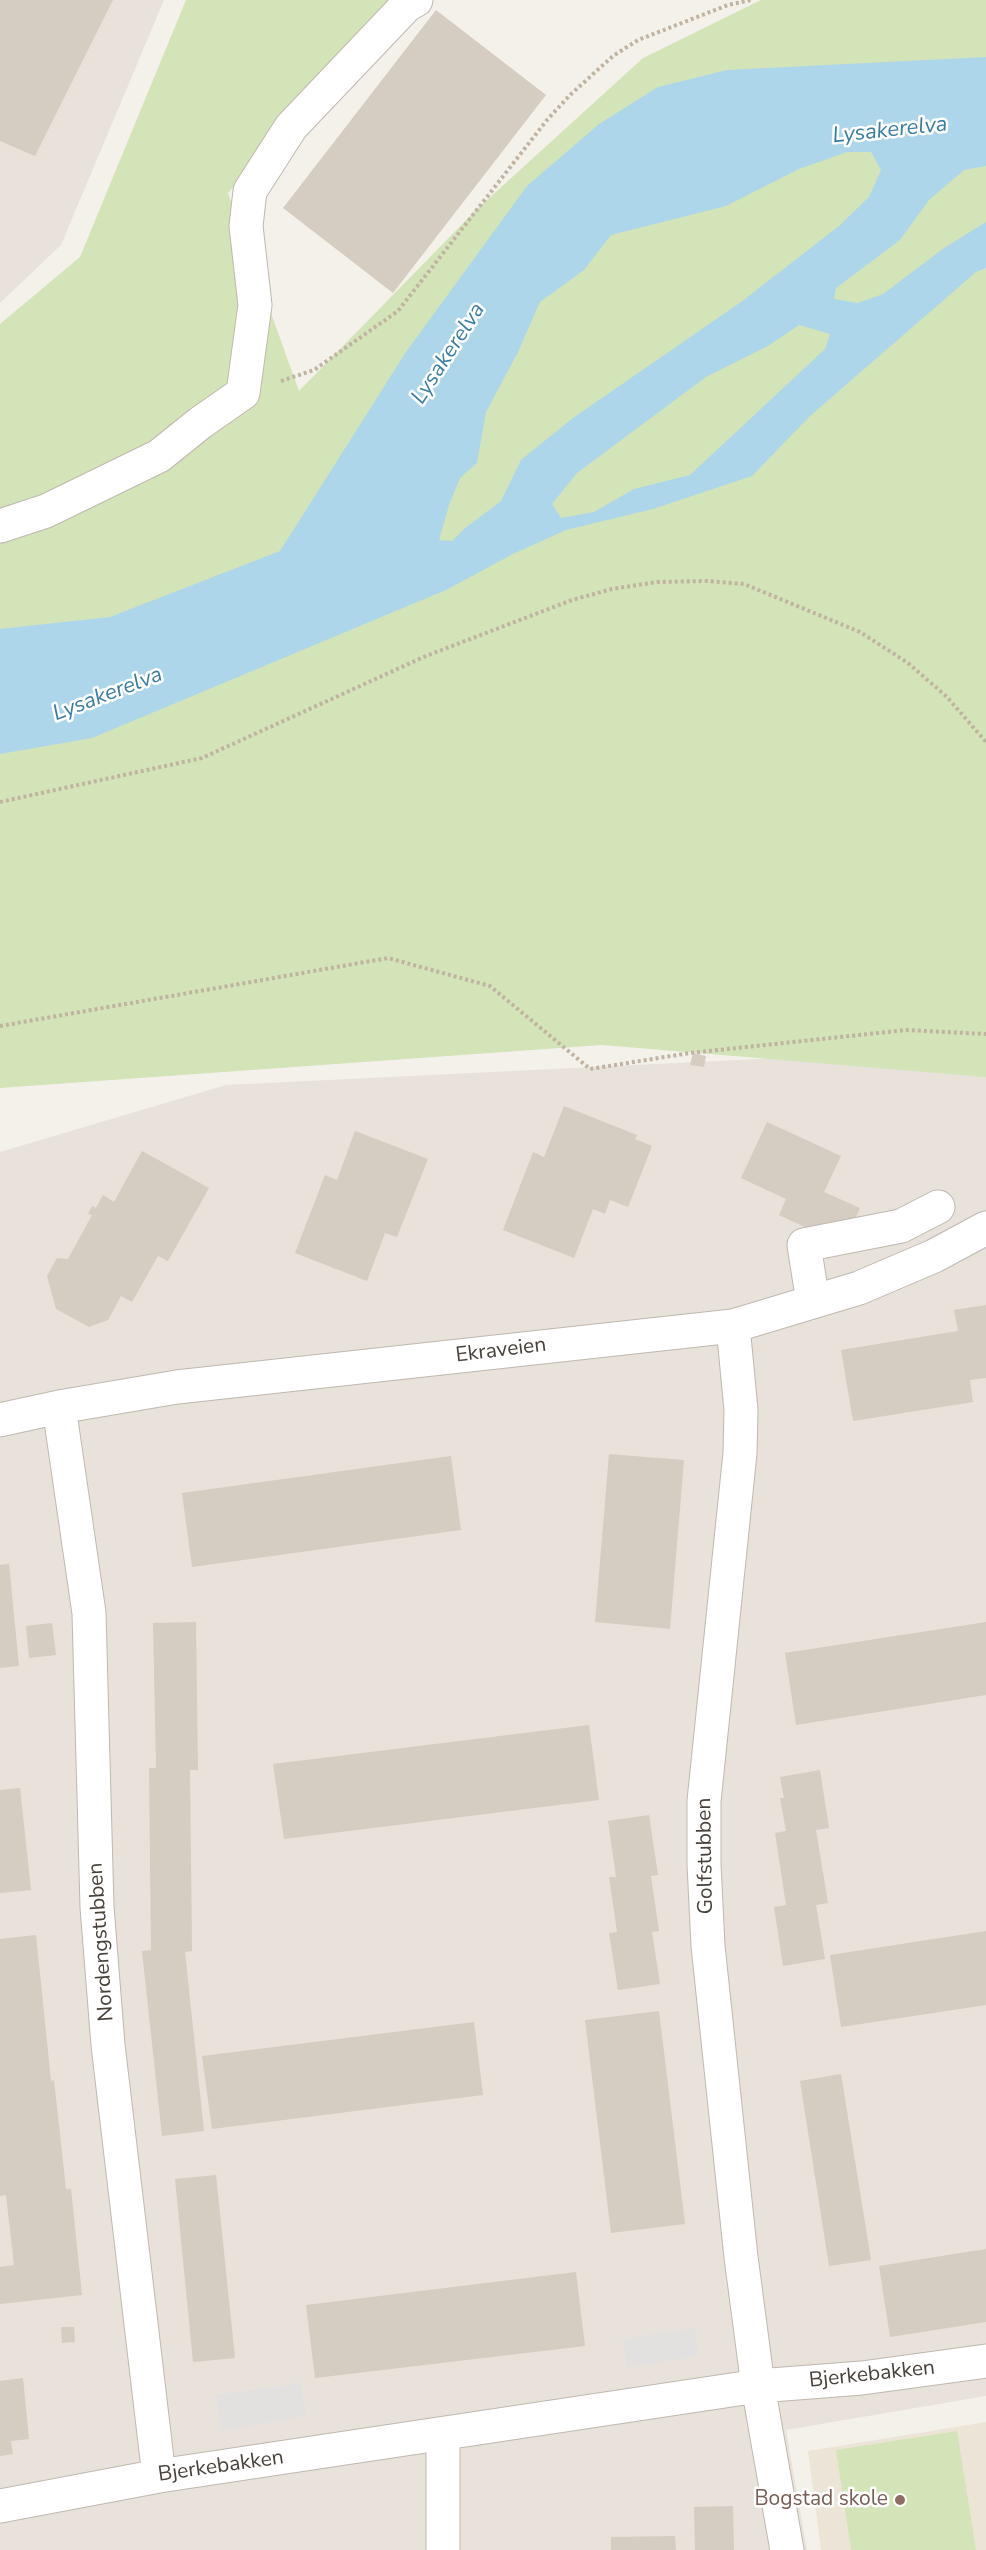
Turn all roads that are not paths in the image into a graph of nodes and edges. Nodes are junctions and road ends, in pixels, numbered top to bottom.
1 (416, 0) edge
2 (0, 526) edge
3 (938, 1207) dead end
4 (986, 1228) edge
5 (813, 1302) junction
6 (733, 1326) junction
7 (59, 1407) junction
8 (0, 1420) edge
9 (986, 2361) edge
10 (758, 2386) junction
11 (443, 2435) junction
12 (159, 2476) junction
13 (0, 2506) edge
14 (443, 2550) edge
15 (787, 2550) edge

1 - 2 street
3 - 5 street
4 - 5 street, Ekraveien
5 - 6 street, Ekraveien
6 - 7 street, Ekraveien
6 - 10 street, Golfstubben
7 - 8 street, Ekraveien
7 - 12 street, Nordengstubben
9 - 10 street, Bjerkebakken
10 - 11 street, Bjerkebakken
10 - 15 street
11 - 12 street, Bjerkebakken
11 - 14 street
12 - 13 street, Bjerkebakken

